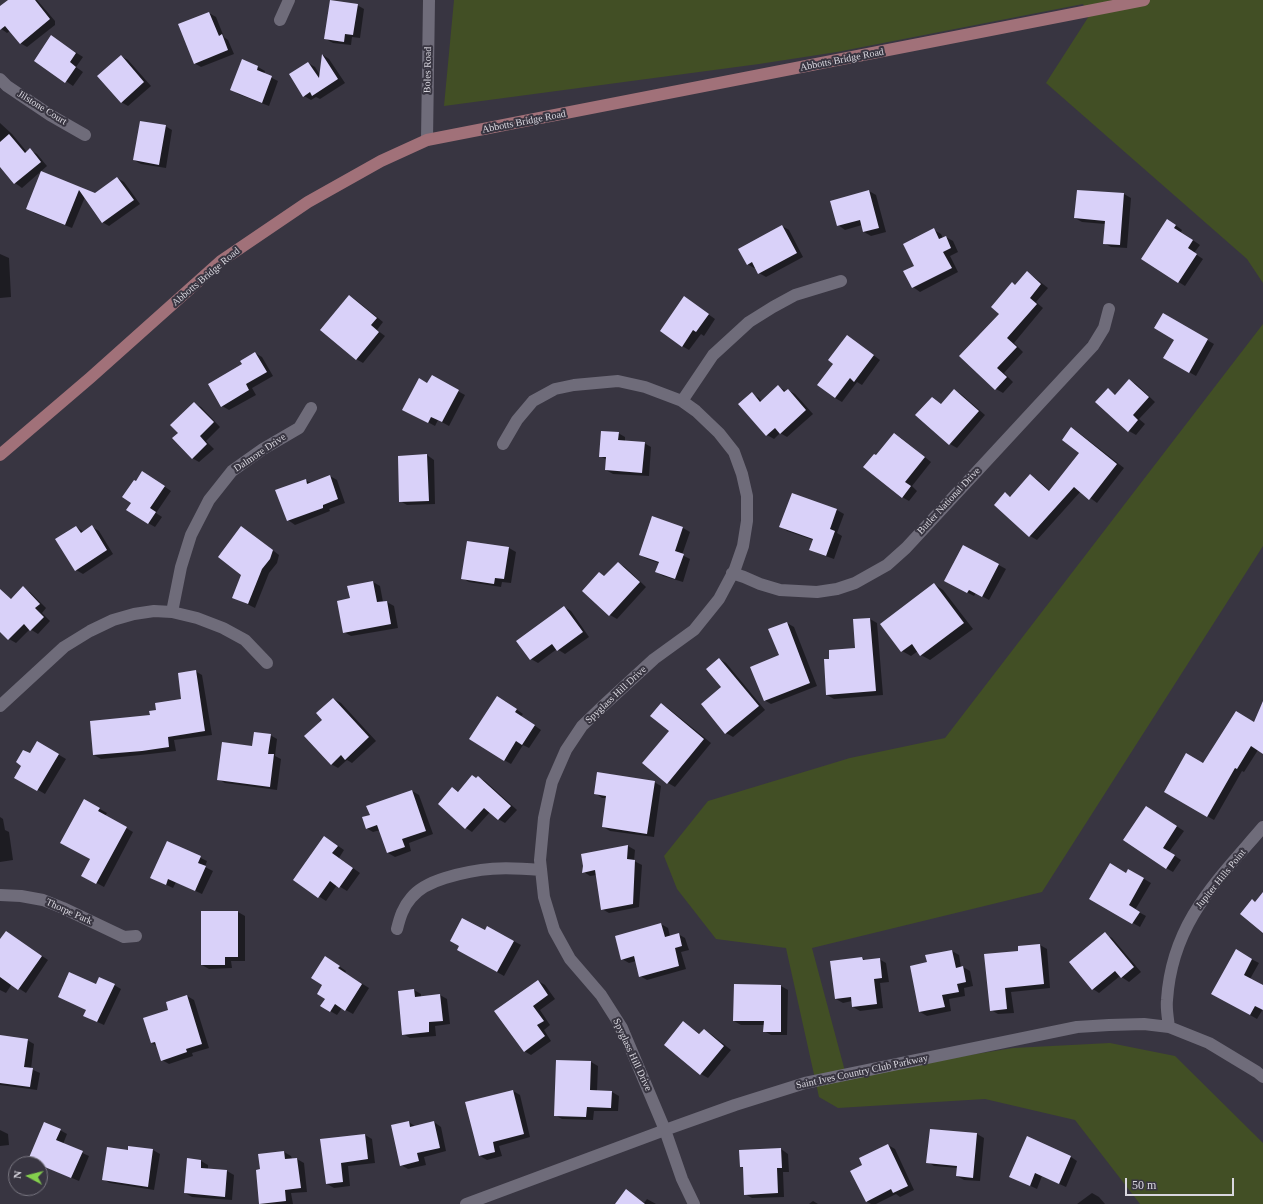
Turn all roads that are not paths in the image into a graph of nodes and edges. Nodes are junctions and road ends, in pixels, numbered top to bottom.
1 (289, 0) edge
2 (429, 0) edge
3 (1144, 0) edge
4 (280, 20) dead end
5 (0, 79) edge
6 (85, 135) dead end
7 (427, 140) junction
8 (842, 280) dead end
9 (1109, 309) dead end
10 (682, 401) junction
11 (311, 408) dead end
12 (503, 444) dead end
13 (0, 455) edge
14 (732, 574) junction
15 (172, 612) junction
16 (267, 663) dead end
17 (0, 706) edge
18 (1263, 827) edge
19 (541, 870) junction
20 (0, 896) edge
21 (397, 929) dead end
22 (136, 936) dead end
23 (1169, 1027) junction
24 (1263, 1077) edge
25 (665, 1130) junction
26 (466, 1204) edge
27 (694, 1204) edge

1 - 4 street
2 - 7 street, Boles Road
3 - 7 main road, Abbotts Bridge Road
5 - 6 street, Jilstone Court
7 - 13 main road, Abbotts Bridge Road
8 - 10 street
9 - 14 street, Butler National Drive
10 - 12 street, Spyglass Hill Drive
10 - 14 street, Spyglass Hill Drive
11 - 15 street, Dalmore Drive
14 - 19 street, Spyglass Hill Drive
15 - 16 street
15 - 17 street
18 - 23 street, Jupiter Hills Point
19 - 21 street
19 - 25 street, Spyglass Hill Drive
20 - 22 street, Thorpe Park
23 - 24 street, Saint Ives Country Club Parkway
23 - 25 street, Saint Ives Country Club Parkway
25 - 26 street, Saint Ives Country Club Parkway
25 - 27 street, Spyglass Hill Drive

